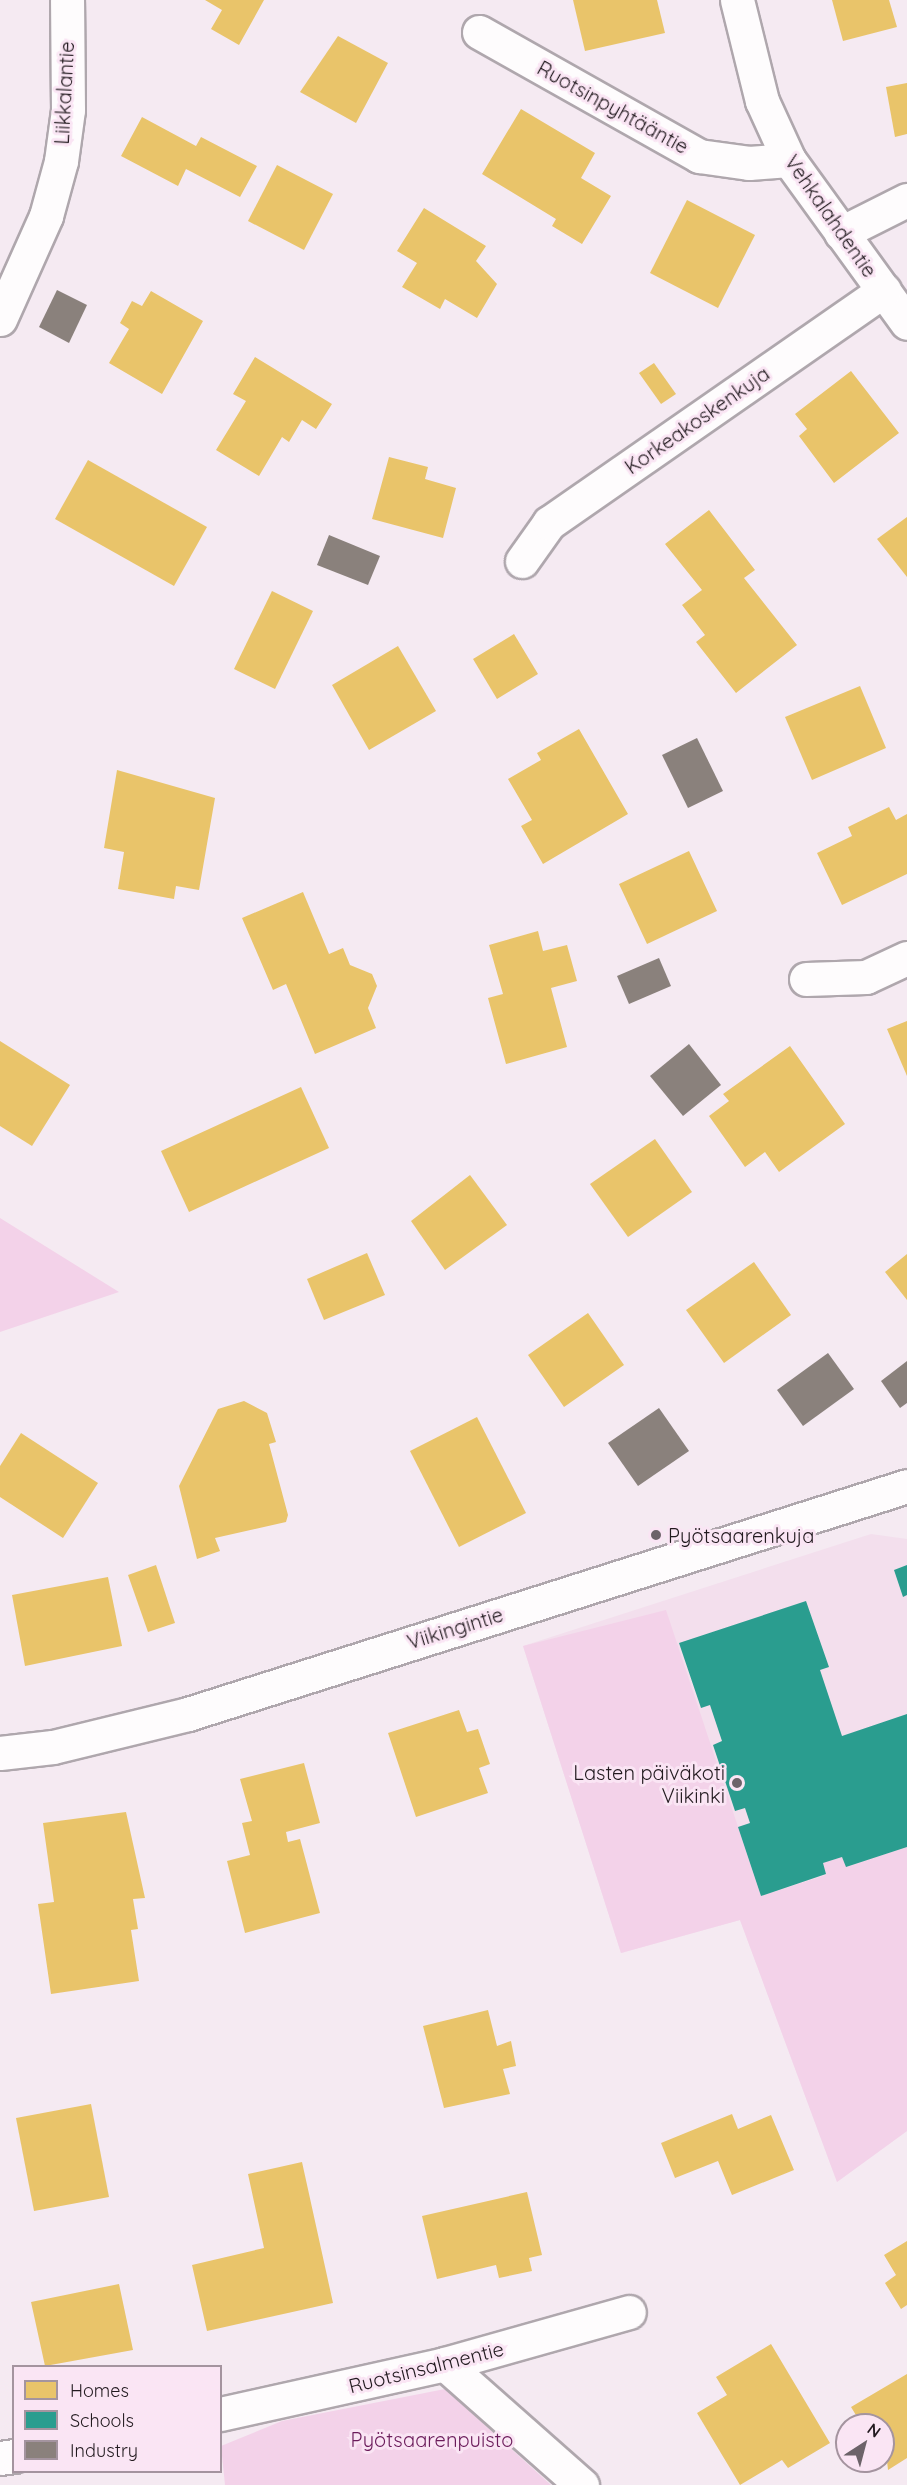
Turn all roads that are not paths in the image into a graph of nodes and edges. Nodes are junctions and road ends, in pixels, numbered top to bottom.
1 (67, 0) edge
2 (737, 0) edge
3 (479, 32) dead end
4 (789, 160) junction
5 (907, 200) edge
6 (841, 233) junction
7 (884, 290) junction
8 (0, 319) edge
9 (907, 323) edge
10 (522, 561) dead end
11 (907, 958) edge
12 (806, 979) dead end
13 (907, 1486) edge
14 (0, 1753) edge
15 (629, 2312) dead end
16 (445, 2364) junction
17 (222, 2414) edge
18 (582, 2485) edge

1 - 8 street, Liikkalantie
2 - 4 street, Vehkalahdentie
3 - 4 street, Ruotsinpyhtääntie
4 - 6 street, Vehkalahdentie
5 - 6 street
6 - 7 street, Vehkalahdentie
7 - 9 street, Vehkalahdentie
7 - 10 street, Korkeakoskenkuja
11 - 12 street
13 - 14 street, Viikingintie
15 - 16 street, Ruotsinsalmentie
16 - 17 street, Ruotsinsalmentie
16 - 18 street

